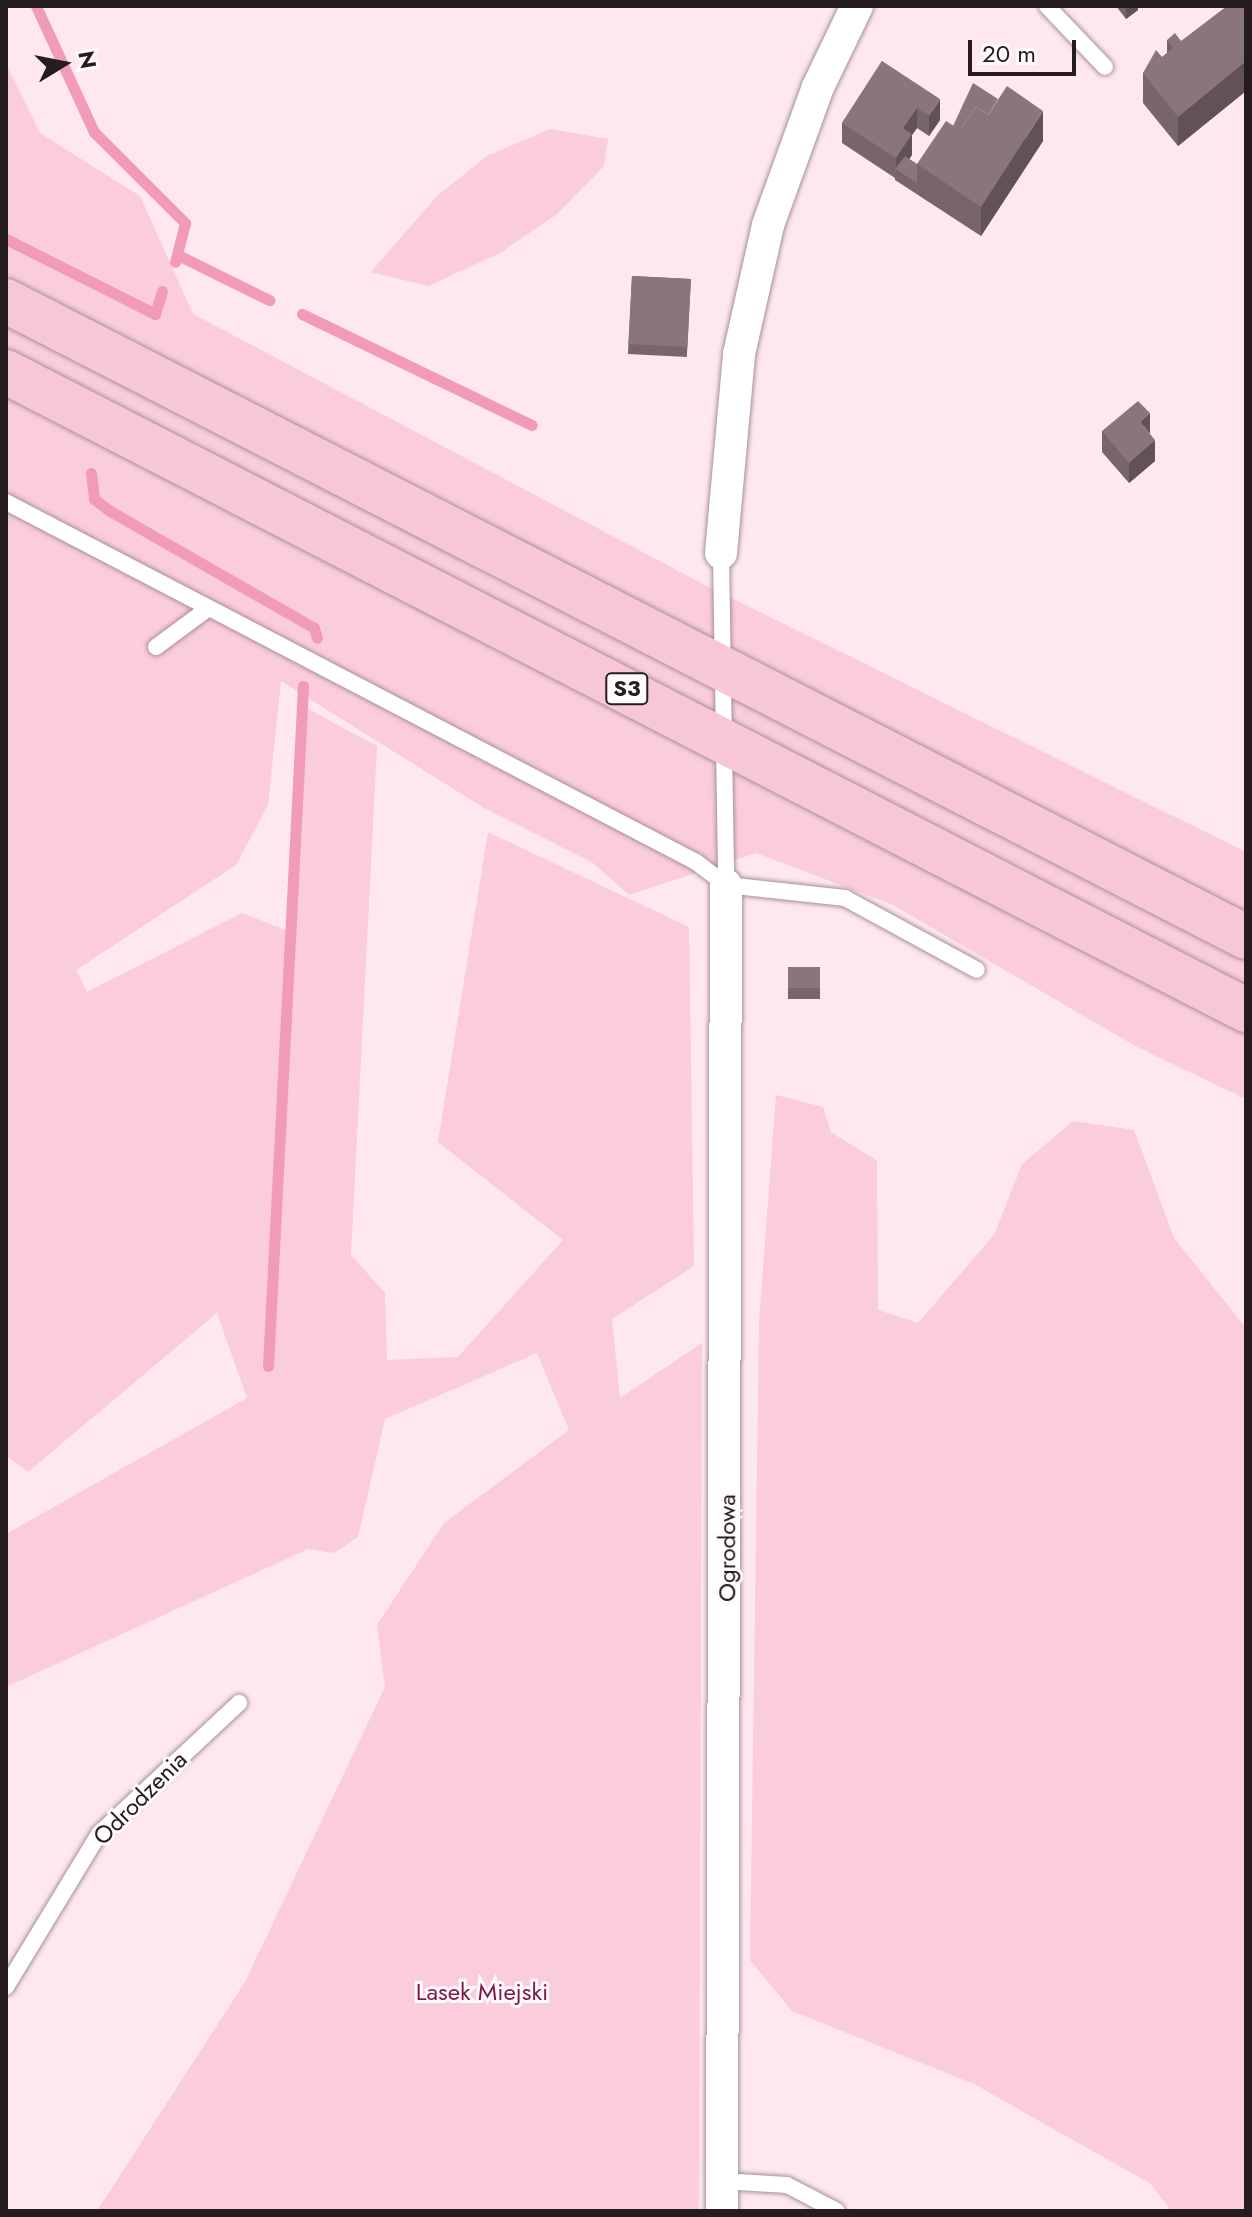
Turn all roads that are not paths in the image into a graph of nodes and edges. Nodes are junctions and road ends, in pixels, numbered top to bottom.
1 (857, 6) edge
2 (1047, 6) edge
3 (1105, 67) dead end
4 (6, 301) edge
5 (6, 372) edge
6 (6, 502) edge
7 (721, 553) joint
8 (206, 610) junction
9 (156, 647) dead end
10 (720, 664) junction
11 (720, 737) junction
12 (726, 885) junction
13 (1246, 937) edge
14 (977, 970) dead end
15 (1246, 1010) edge
16 (239, 1703) dead end
17 (6, 1987) edge
18 (722, 2196) edge
19 (837, 2211) edge

1 - 7 street
2 - 3 lane
4 - 10 highway
5 - 11 highway, S3
6 - 8 lane
7 - 10 lane
8 - 9 lane
8 - 12 lane
10 - 11 lane
10 - 13 highway
11 - 12 lane
11 - 15 highway, S3
12 - 14 lane
12 - 18 street, Ogrodowa
16 - 17 lane, Odrodzenia
18 - 19 lane

